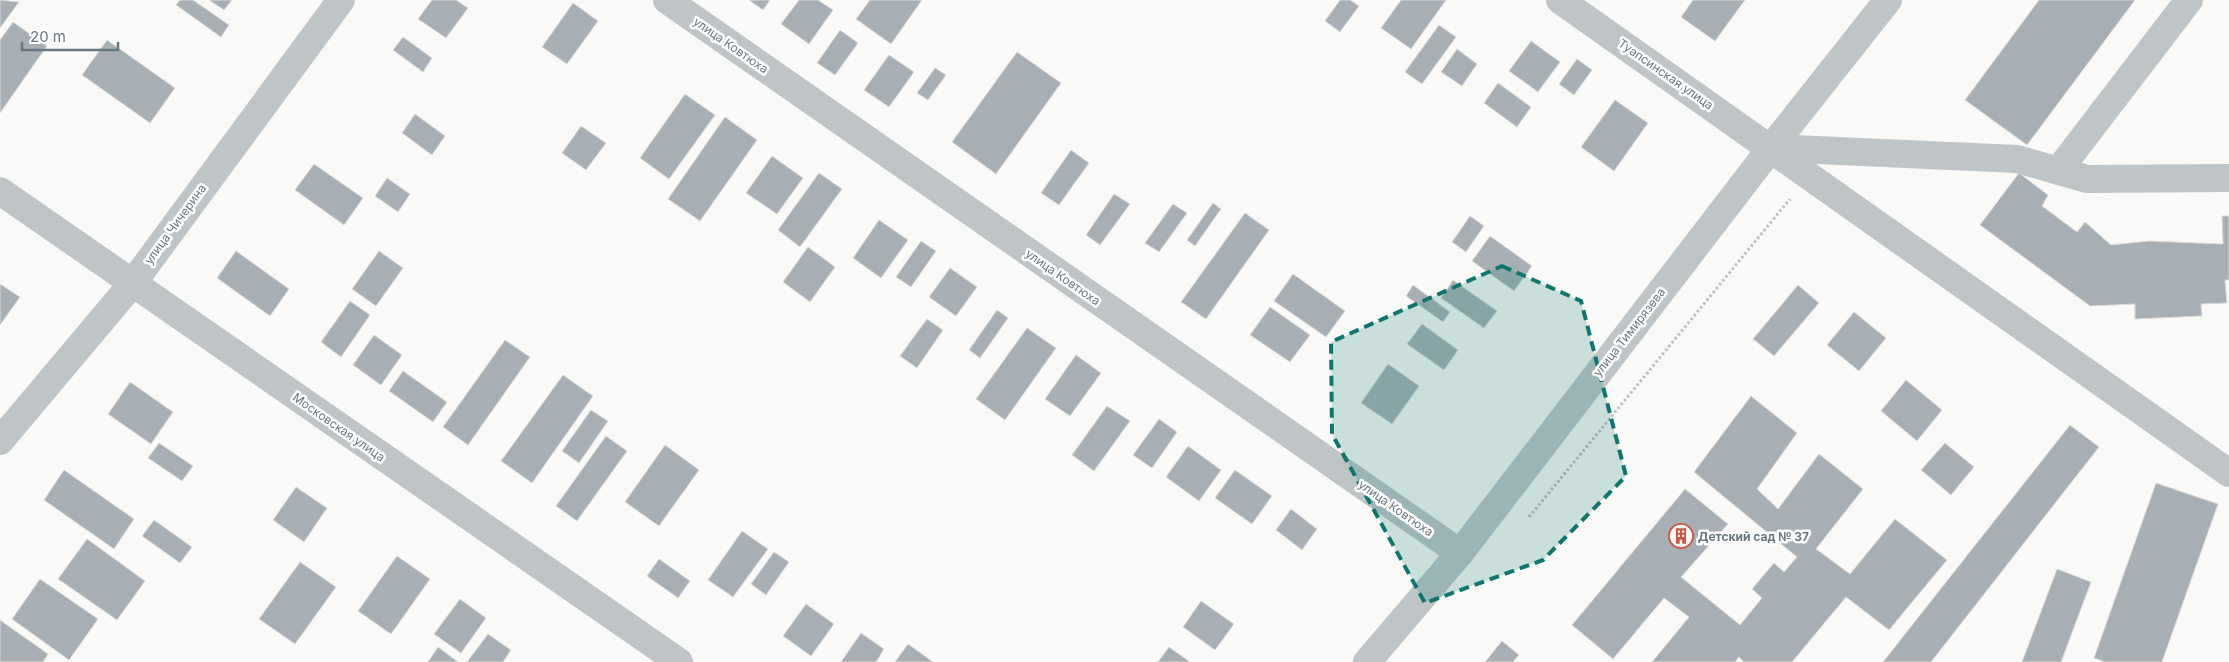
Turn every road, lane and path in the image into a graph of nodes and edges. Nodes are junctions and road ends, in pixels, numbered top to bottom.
1 (341, 0) edge
2 (667, 0) edge
3 (1560, 0) edge
4 (1888, 0) edge
5 (2189, 0) edge
6 (1771, 148) junction
7 (2058, 171) junction
8 (1809, 175) junction
9 (2229, 178) edge
10 (0, 191) edge
11 (132, 284) junction
12 (0, 441) edge
13 (2229, 473) edge
14 (1524, 523) dead end
15 (1460, 553) junction
16 (679, 662) edge
17 (1367, 662) edge

1 - 11 street, улица Чичерина
2 - 15 street, улица Ковтюха
3 - 6 street, Туапсинская улица
4 - 6 street, улица Тимирязева
5 - 7 street
6 - 7 street
6 - 8 street, Туапсинская улица
6 - 15 street, улица Тимирязева
7 - 9 street
8 - 13 street, Туапсинская улица
8 - 14 path
10 - 11 street, Московская улица
11 - 12 street, улица Чичерина
11 - 16 street, Московская улица
15 - 17 street, улица Тимирязева

